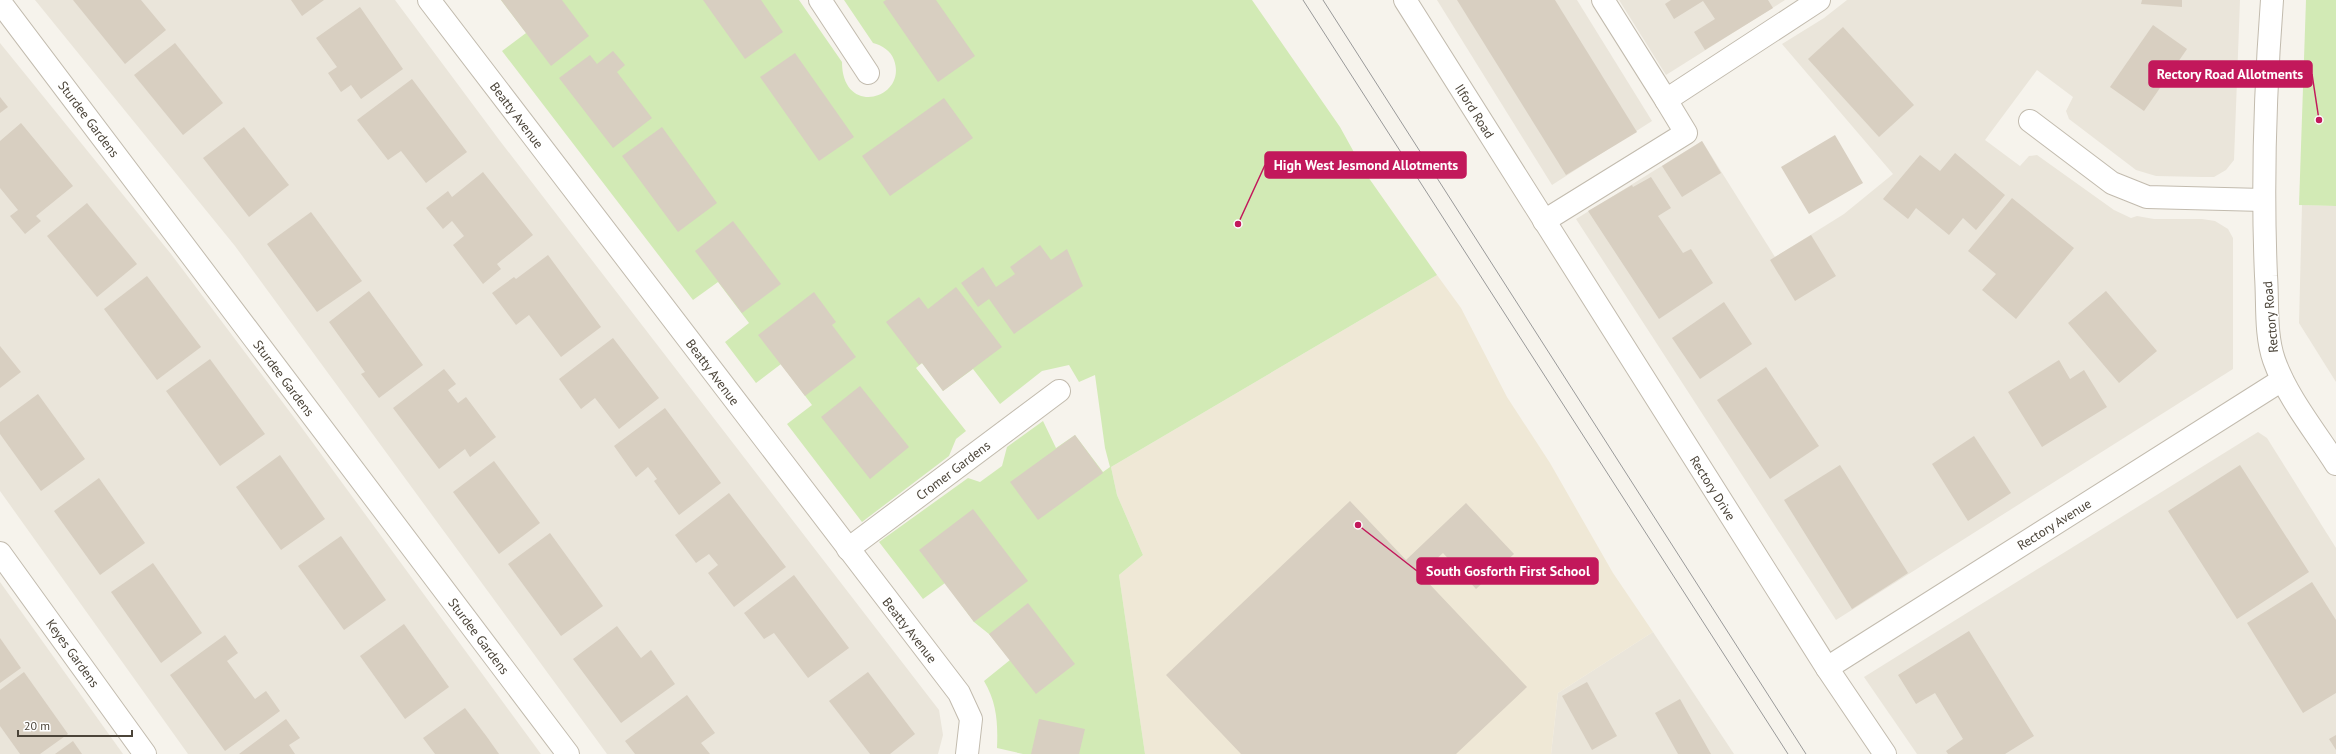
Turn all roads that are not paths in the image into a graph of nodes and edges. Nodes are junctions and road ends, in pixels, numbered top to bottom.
1 (429, 0) edge
2 (820, 0) edge
3 (1406, 0) edge
4 (1603, 0) edge
5 (1819, 0) edge
6 (2272, 0) edge
7 (0, 2) edge
8 (868, 73) dead end
9 (1666, 100) junction
10 (2030, 121) dead end
11 (2263, 200) junction
12 (1544, 221) junction
13 (2282, 380) junction
14 (1059, 391) dead end
15 (2336, 464) edge
16 (848, 549) junction
17 (0, 553) edge
18 (1827, 668) junction
19 (145, 754) edge
20 (568, 754) edge
21 (967, 754) edge
22 (1885, 754) edge

1 - 16 street, Beatty Avenue
2 - 8 street
3 - 12 street, Ilford Road
4 - 9 street
5 - 9 street
6 - 11 street, Rectory Road
7 - 20 street, Sturdee Gardens
9 - 12 street
10 - 11 street
11 - 13 street, Rectory Road
12 - 18 street, Rectory Drive
13 - 15 street, Rectory Road
13 - 18 street, Rectory Avenue
14 - 16 street, Cromer Gardens
16 - 21 street, Beatty Avenue
17 - 19 street, Keyes Gardens
18 - 22 street, Rectory Drive

